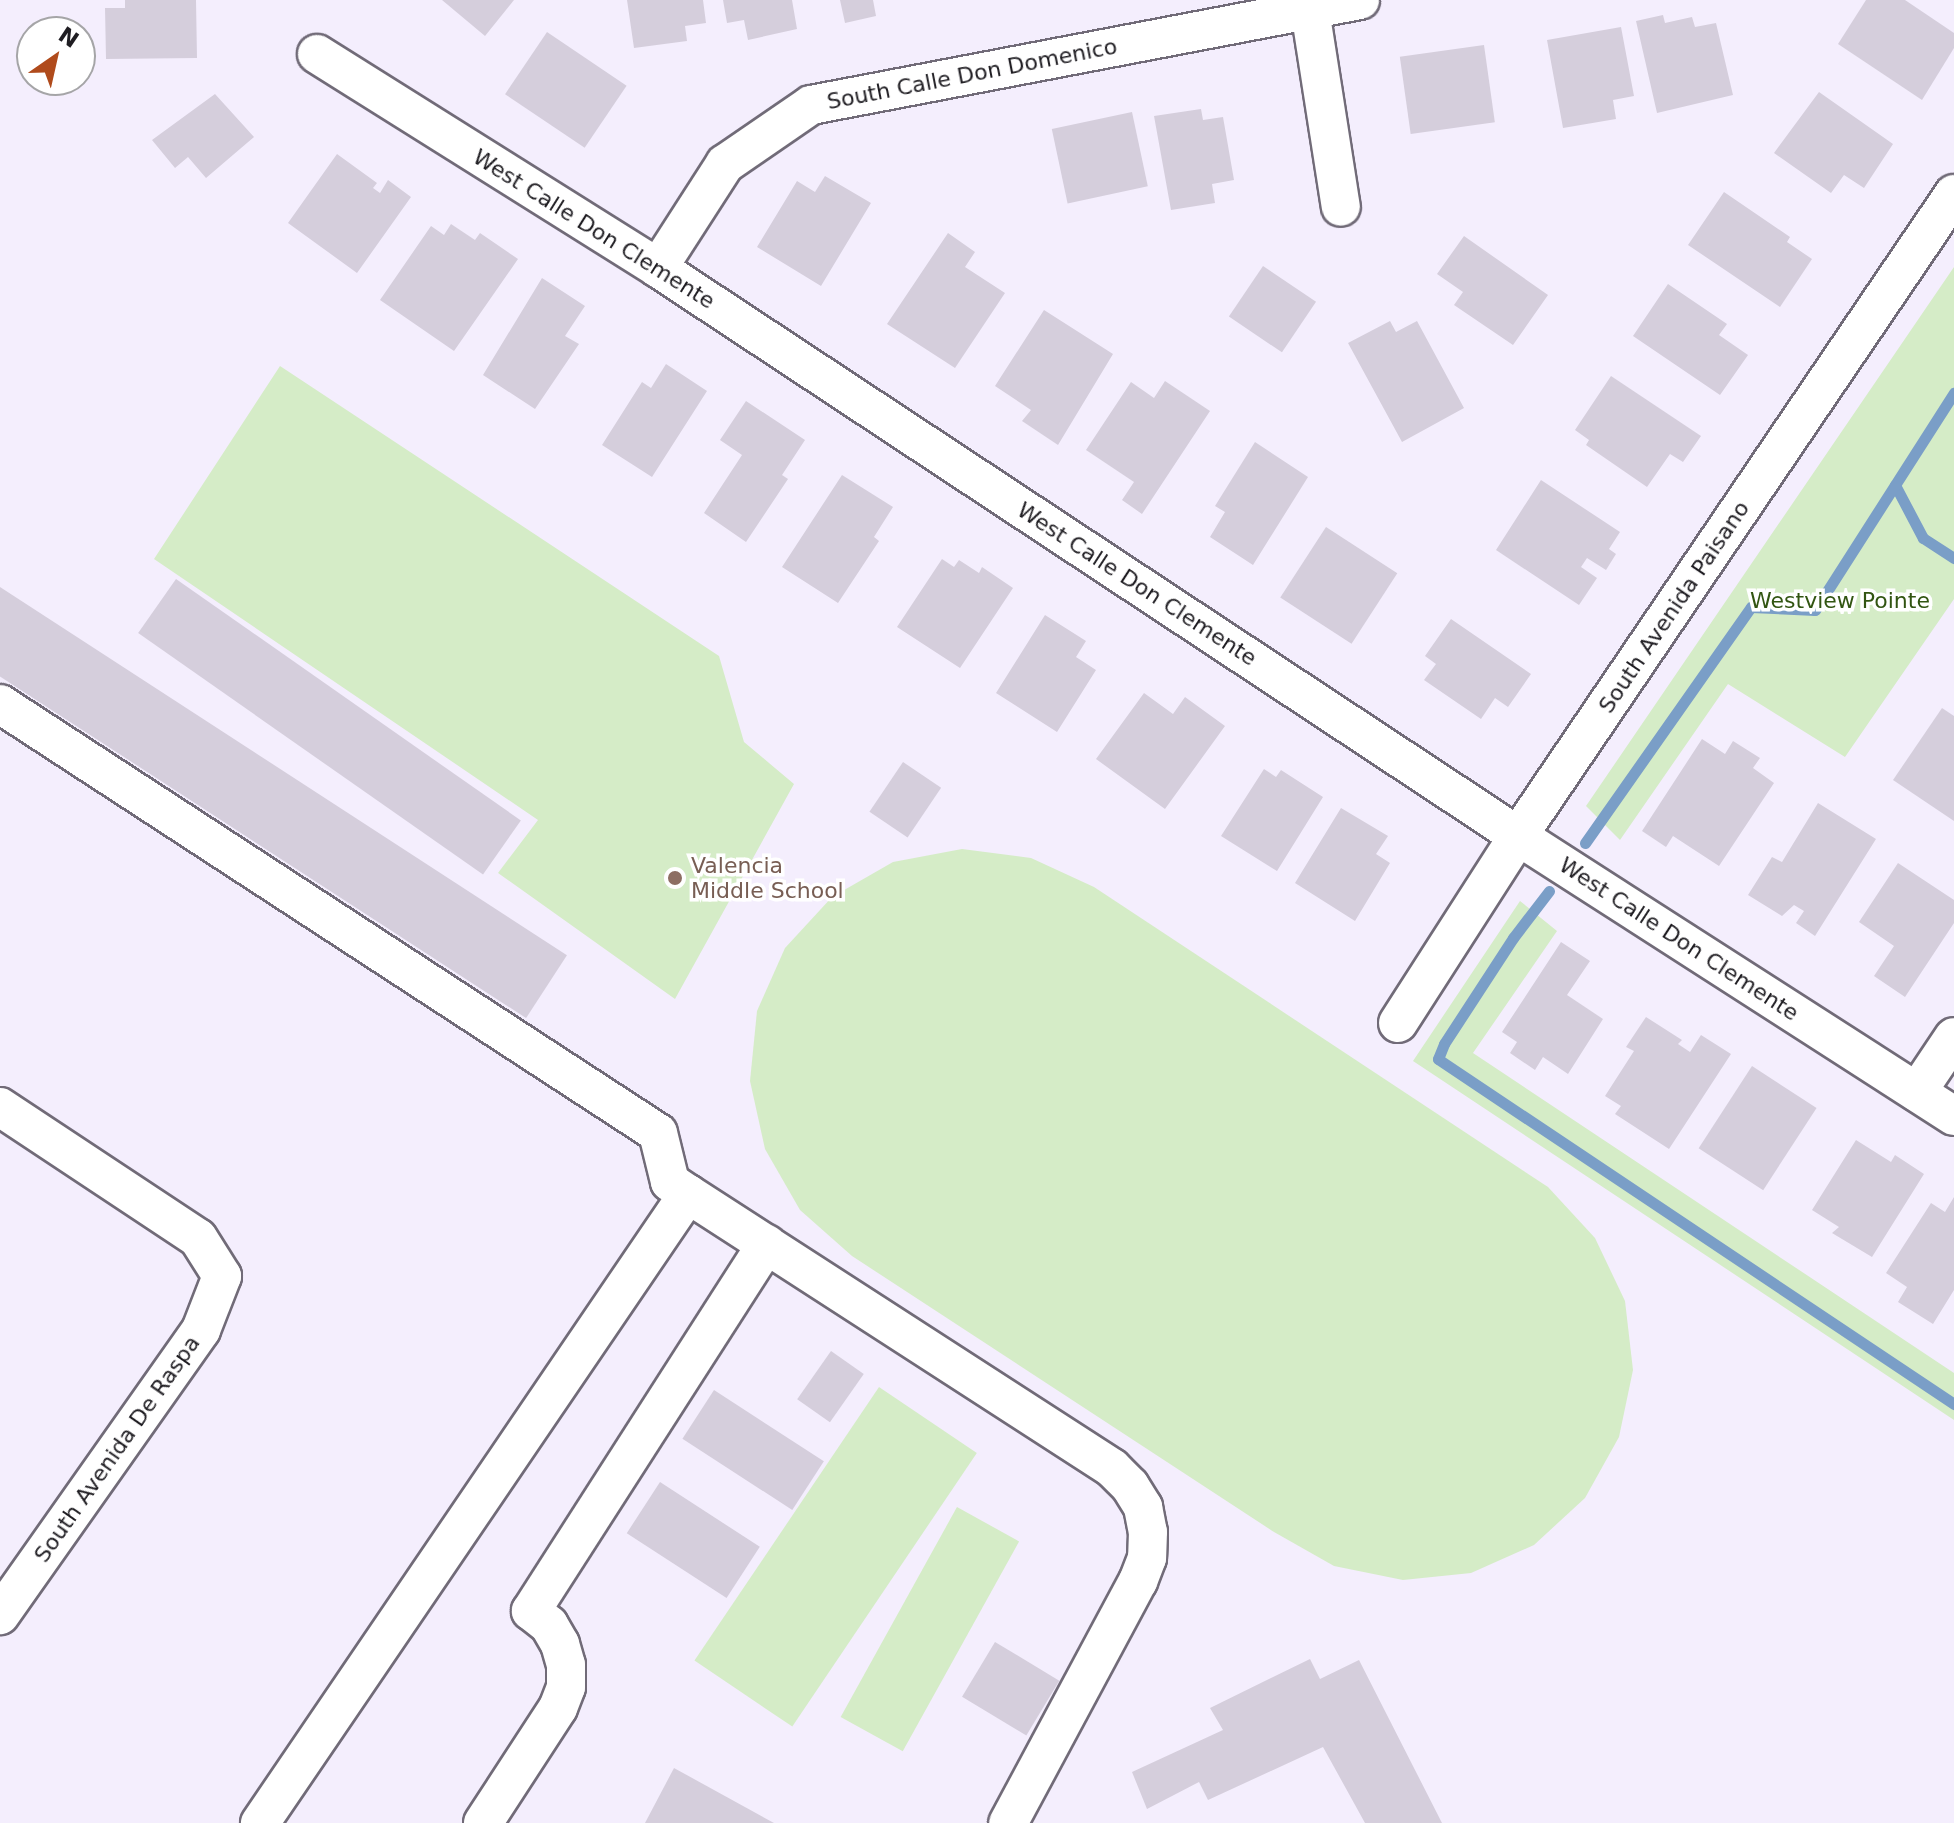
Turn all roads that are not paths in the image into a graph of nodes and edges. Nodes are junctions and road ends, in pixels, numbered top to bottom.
1 (1360, 0) edge
2 (1310, 10) junction
3 (317, 54) dead end
4 (1954, 194) edge
5 (1341, 207) dead end
6 (658, 268) junction
7 (0, 704) edge
8 (1518, 836) junction
9 (1398, 1023) dead end
10 (1954, 1037) edge
11 (1917, 1092) junction
12 (0, 1107) edge
13 (1954, 1116) edge
14 (688, 1194) junction
15 (767, 1244) junction
16 (0, 1615) edge
17 (260, 1823) edge
18 (483, 1823) edge
19 (1008, 1823) edge

1 - 2 street, South Calle Don Domenico
2 - 5 street
2 - 6 street, South Calle Don Domenico
3 - 6 street, West Calle Don Clemente
4 - 8 street, South Avenida Paisano
6 - 8 street, West Calle Don Clemente
7 - 14 street
8 - 9 street, South Avenida Paisano
8 - 11 street, West Calle Don Clemente
10 - 11 street
11 - 13 street, West Calle Don Clemente
12 - 16 street, South Avenida De Raspa
14 - 15 street
14 - 17 street
15 - 18 street
15 - 19 street

